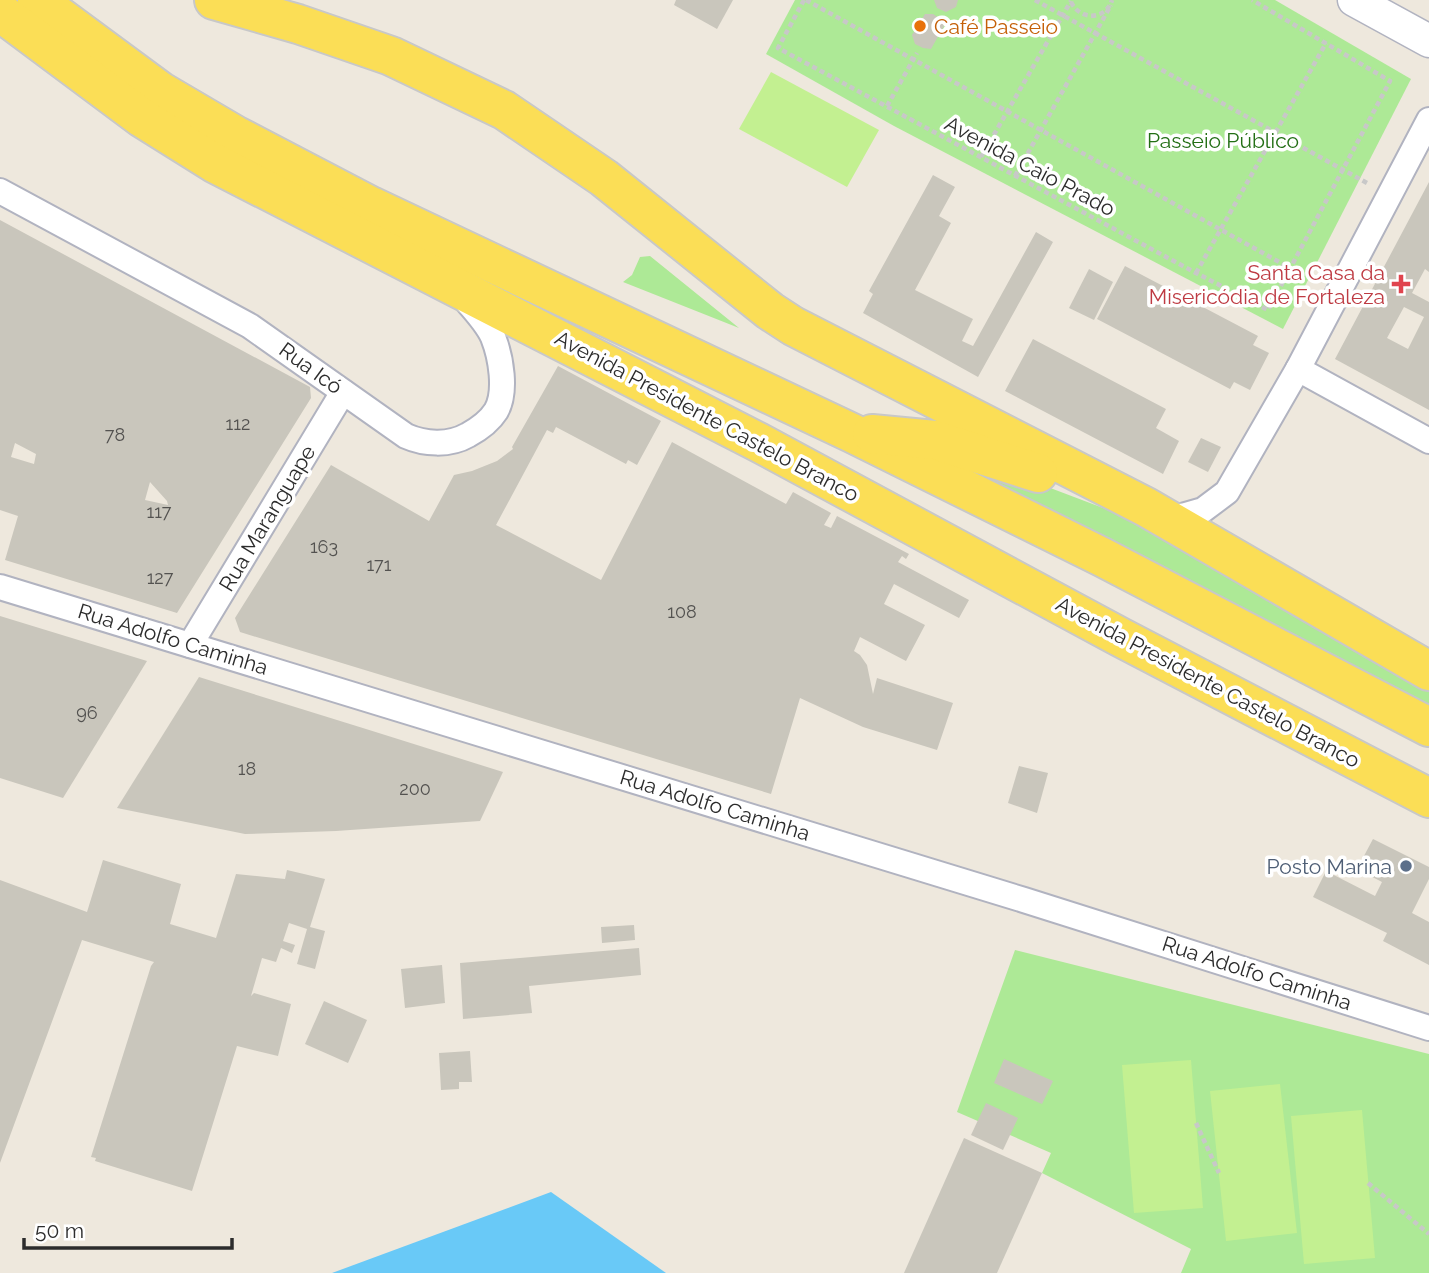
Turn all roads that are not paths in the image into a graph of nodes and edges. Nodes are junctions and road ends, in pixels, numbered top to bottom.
1 (37, 0) edge
2 (214, 0) edge
3 (1354, 0) edge
4 (0, 12) edge
5 (1429, 41) edge
6 (151, 105) junction
7 (1429, 120) edge
8 (0, 191) edge
9 (455, 286) junction
10 (1298, 369) junction
11 (344, 391) junction
12 (852, 433) junction
13 (1429, 441) edge
14 (1157, 514) junction
15 (0, 587) edge
16 (190, 645) junction
17 (1429, 671) edge
18 (1429, 727) edge
19 (1429, 798) edge
20 (1429, 1028) edge

1 - 6 main road, Avenida Presidente Castelo Branco
2 - 14 main road
3 - 5 street
4 - 6 main road, Avenida Presidente Castelo Branco
6 - 9 main road, Avenida Presidente Castelo Branco
6 - 12 main road, Avenida Presidente Castelo Branco
7 - 10 street
8 - 11 street, Rua Icó
9 - 11 street, Rua Icó
9 - 19 main road, Avenida Presidente Castelo Branco
10 - 13 street
10 - 14 street
11 - 16 street, Rua Maranguape
12 - 14 main road
12 - 18 main road, Avenida Presidente Castelo Branco
14 - 17 main road
15 - 16 street, Rua Adolfo Caminha
16 - 20 street, Rua Adolfo Caminha

